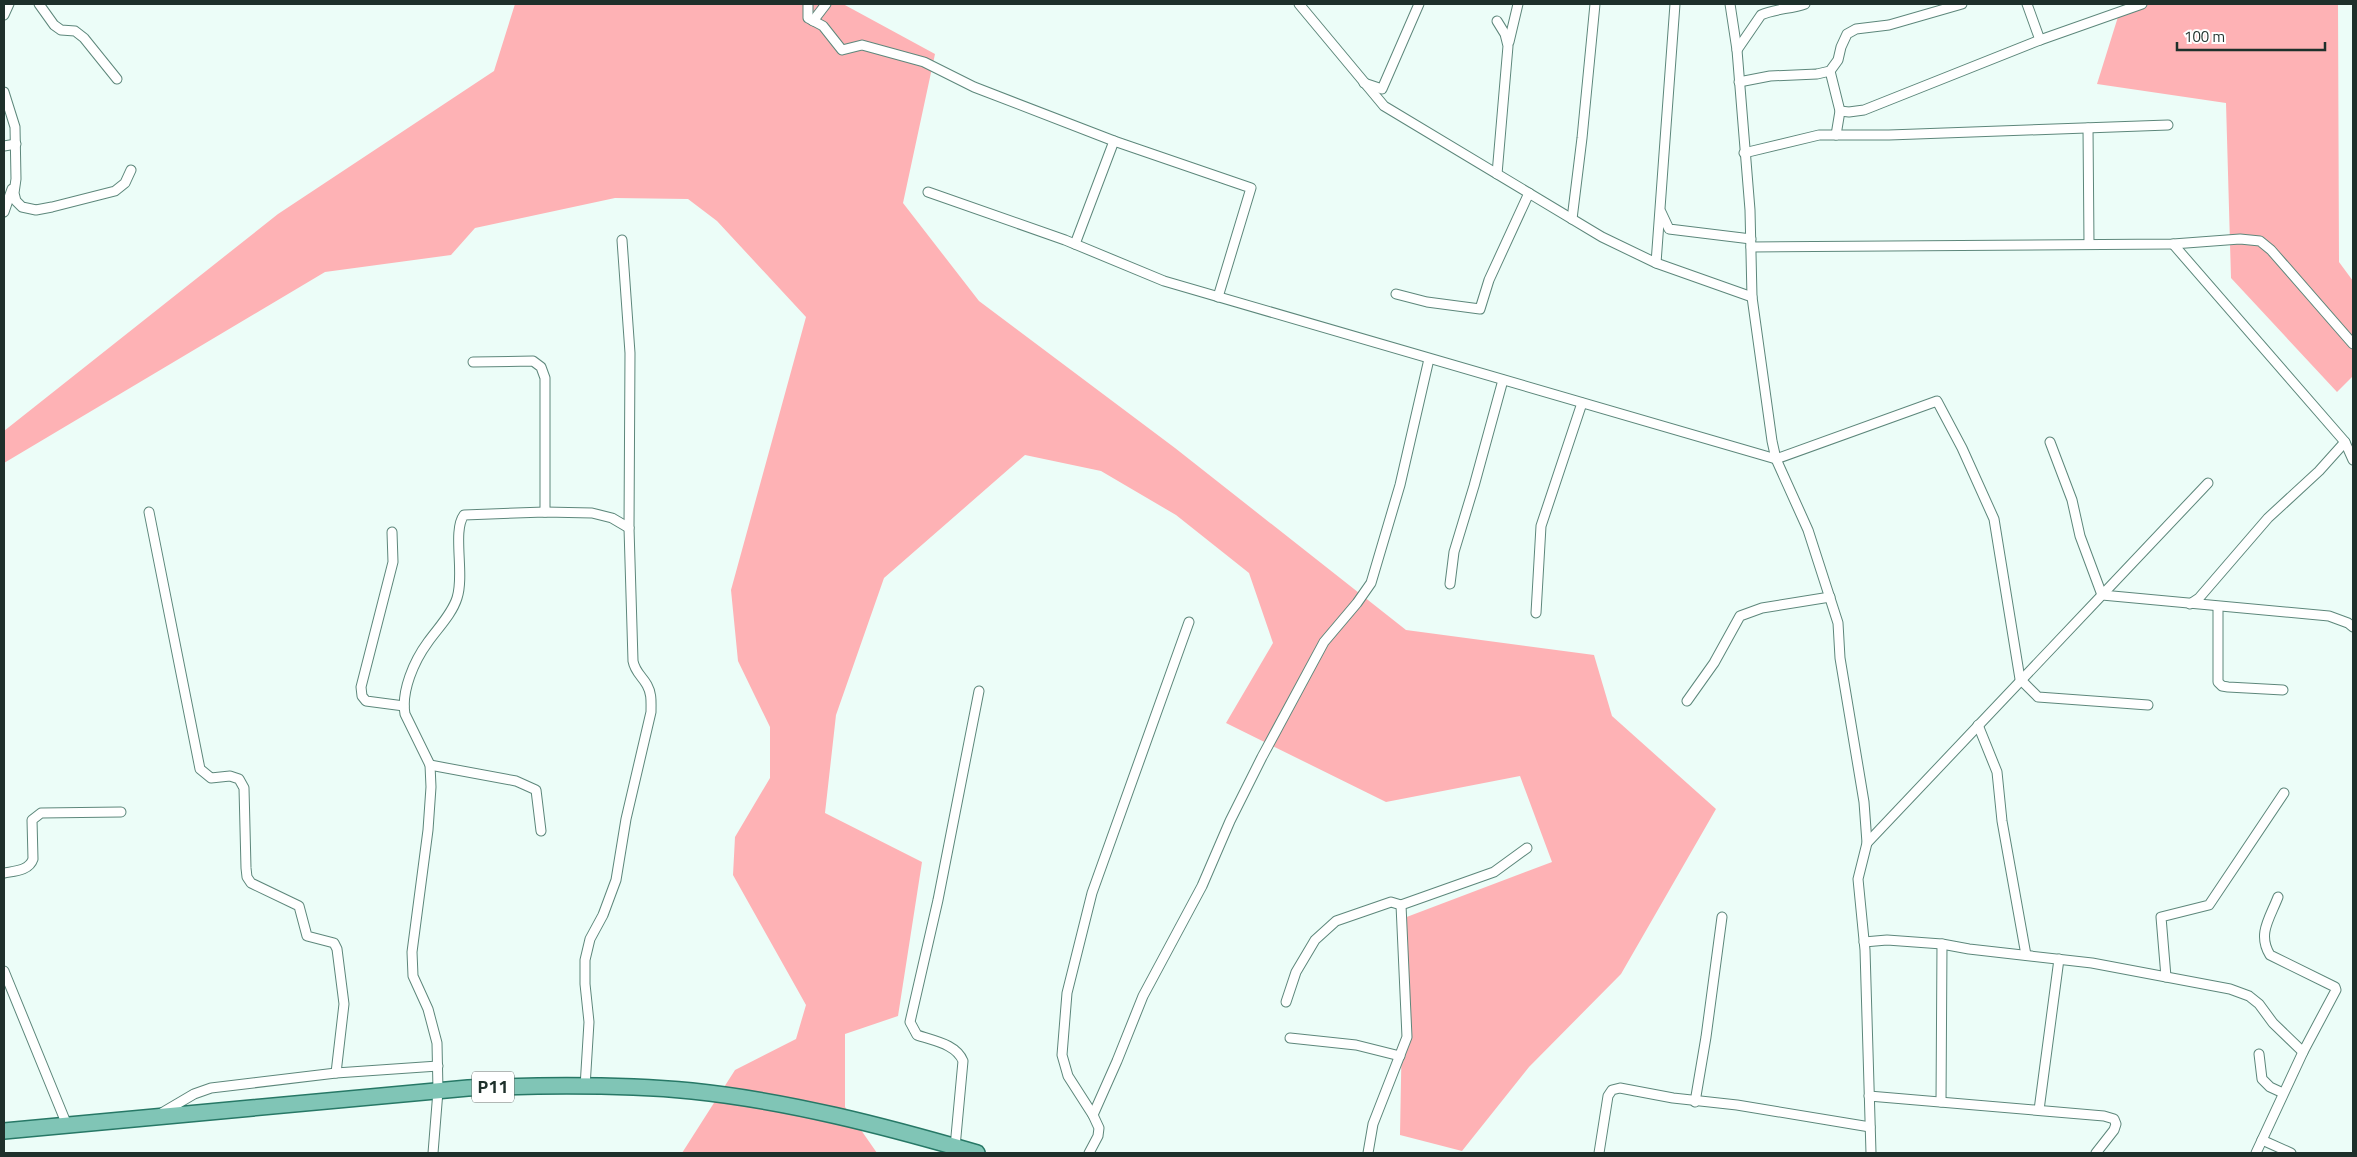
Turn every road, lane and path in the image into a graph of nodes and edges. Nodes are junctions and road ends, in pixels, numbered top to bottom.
1 (9, 4) edge
2 (39, 4) edge
3 (808, 4) edge
4 (826, 4) edge
5 (1299, 4) edge
6 (1419, 4) edge
7 (1518, 4) edge
8 (1595, 4) edge
9 (1675, 4) edge
10 (1730, 4) edge
11 (1805, 4) edge
12 (1962, 4) edge
13 (2027, 4) edge
14 (2142, 4) edge
15 (4, 15) edge
16 (813, 20) junction
17 (1498, 21) dead end
18 (2040, 40) junction
19 (1508, 46) junction
20 (1737, 50) junction
21 (1830, 71) junction
22 (117, 79) dead end
23 (1739, 82) junction
24 (1364, 83) junction
25 (4, 92) edge
26 (1840, 111) junction
27 (2168, 125) dead end
28 (2088, 128) junction
29 (1836, 135) junction
30 (1114, 140) junction
31 (16, 144) junction
32 (4, 146) edge
33 (1744, 153) junction
34 (131, 170) dead end
35 (1498, 174) junction
36 (16, 179) junction
37 (928, 192) dead end
38 (1529, 193) junction
39 (1660, 209) junction
40 (4, 212) edge
41 (1572, 219) junction
42 (622, 240) dead end
43 (1751, 243) junction
44 (1075, 244) junction
45 (2089, 244) junction
46 (2173, 244) junction
47 (1656, 263) junction
48 (1396, 294) dead end
49 (1218, 296) junction
50 (1752, 297) junction
51 (2353, 344) edge
52 (1429, 359) junction
53 (473, 362) dead end
54 (1503, 380) junction
55 (1582, 403) junction
56 (2050, 442) dead end
57 (2345, 442) junction
58 (1776, 459) junction
59 (2353, 460) edge
60 (2208, 483) dead end
61 (149, 512) dead end
62 (545, 512) junction
63 (630, 528) junction
64 (392, 532) dead end
65 (1450, 584) dead end
66 (2102, 595) junction
67 (1830, 597) junction
68 (2190, 604) junction
69 (2218, 606) junction
70 (1536, 613) dead end
71 (1189, 622) dead end
72 (2353, 627) edge
73 (2020, 679) junction
74 (979, 690) dead end
75 (2283, 690) dead end
76 (1687, 701) dead end
77 (2148, 705) dead end
78 (404, 706) junction
79 (1978, 725) junction
80 (430, 765) junction
81 (2284, 793) dead end
82 (121, 812) dead end
83 (541, 831) dead end
84 (1867, 843) junction
85 (1527, 848) dead end
86 (4, 873) edge
87 (2278, 897) dead end
88 (1401, 905) junction
89 (1722, 917) dead end
90 (1864, 942) junction
91 (1942, 944) junction
92 (2026, 955) junction
93 (2059, 959) junction
94 (4, 971) edge
95 (2166, 977) junction
96 (1286, 1002) dead end
97 (1290, 1038) dead end
98 (2303, 1052) junction
99 (2260, 1054) dead end
100 (1400, 1056) junction
101 (438, 1066) junction
102 (336, 1073) junction
103 (585, 1087) junction
104 (438, 1091) junction
105 (2283, 1093) junction
106 (1869, 1096) junction
107 (1696, 1102) junction
108 (1941, 1102) junction
109 (2039, 1110) junction
110 (1094, 1115) junction
111 (155, 1117) junction
112 (67, 1125) junction
113 (1870, 1127) junction
114 (4, 1130) edge
115 (2262, 1140) junction
116 (954, 1147) junction
117 (433, 1153) edge
118 (976, 1153) edge
119 (1089, 1153) edge
120 (1368, 1153) edge
121 (1599, 1153) edge
122 (1871, 1153) edge
123 (2096, 1153) edge
124 (2256, 1153) edge
125 (2291, 1153) edge

1 - 15 street
2 - 22 street
3 - 16 street
4 - 16 street
5 - 24 street
6 - 24 street
7 - 19 street
8 - 41 street
9 - 39 street
10 - 20 street
11 - 20 street
12 - 21 street
13 - 18 street
14 - 18 street
16 - 30 street
17 - 19 street
18 - 26 street
19 - 35 street
20 - 23 street
21 - 23 street
21 - 26 street
23 - 33 street
24 - 35 street
25 - 31 street
26 - 29 street
27 - 28 street
28 - 29 street
28 - 45 street
29 - 33 street
30 - 44 street
30 - 49 street
31 - 32 street
31 - 36 street
33 - 43 street
34 - 36 street
35 - 38 street
36 - 40 street
37 - 44 street
38 - 41 street
38 - 48 street
39 - 43 street
39 - 47 street
41 - 47 street
42 - 63 street
43 - 45 street
43 - 50 street
44 - 49 street
45 - 46 street
46 - 51 street
46 - 57 street
47 - 50 street
49 - 52 street
50 - 58 street
52 - 54 street
52 - 110 street
53 - 62 street
54 - 55 street
54 - 65 street
55 - 58 street
55 - 70 street
56 - 66 street
57 - 59 street
57 - 68 street
58 - 67 street
58 - 73 street
60 - 66 street
61 - 102 street
62 - 63 street
62 - 78 street
63 - 103 street
64 - 78 street
66 - 68 street
66 - 73 street
67 - 76 street
67 - 84 street
68 - 69 street
69 - 72 street
69 - 75 street
71 - 110 street
73 - 77 street
73 - 79 street
74 - 116 street
78 - 80 street
79 - 84 street
79 - 92 street
80 - 83 street
80 - 101 street
81 - 95 street
82 - 86 street
84 - 90 street
85 - 88 street
87 - 98 street
88 - 96 street
88 - 100 street
89 - 107 street
90 - 91 street
90 - 106 street
91 - 92 street
91 - 108 street
92 - 93 street
93 - 95 street
93 - 109 street
94 - 112 street
95 - 98 street
97 - 100 street
98 - 105 street
99 - 105 street
100 - 120 street
101 - 102 street
101 - 104 street
102 - 111 street
103 - 104 main road, P11
103 - 116 main road, P11
104 - 111 main road, P11
104 - 117 street
105 - 115 street
106 - 108 street
106 - 113 street
107 - 113 street
107 - 121 street
108 - 109 street
109 - 123 street
110 - 119 street
111 - 112 main road, P11
112 - 114 main road, P11
113 - 122 street
115 - 124 street
115 - 125 street
116 - 118 main road, P11

